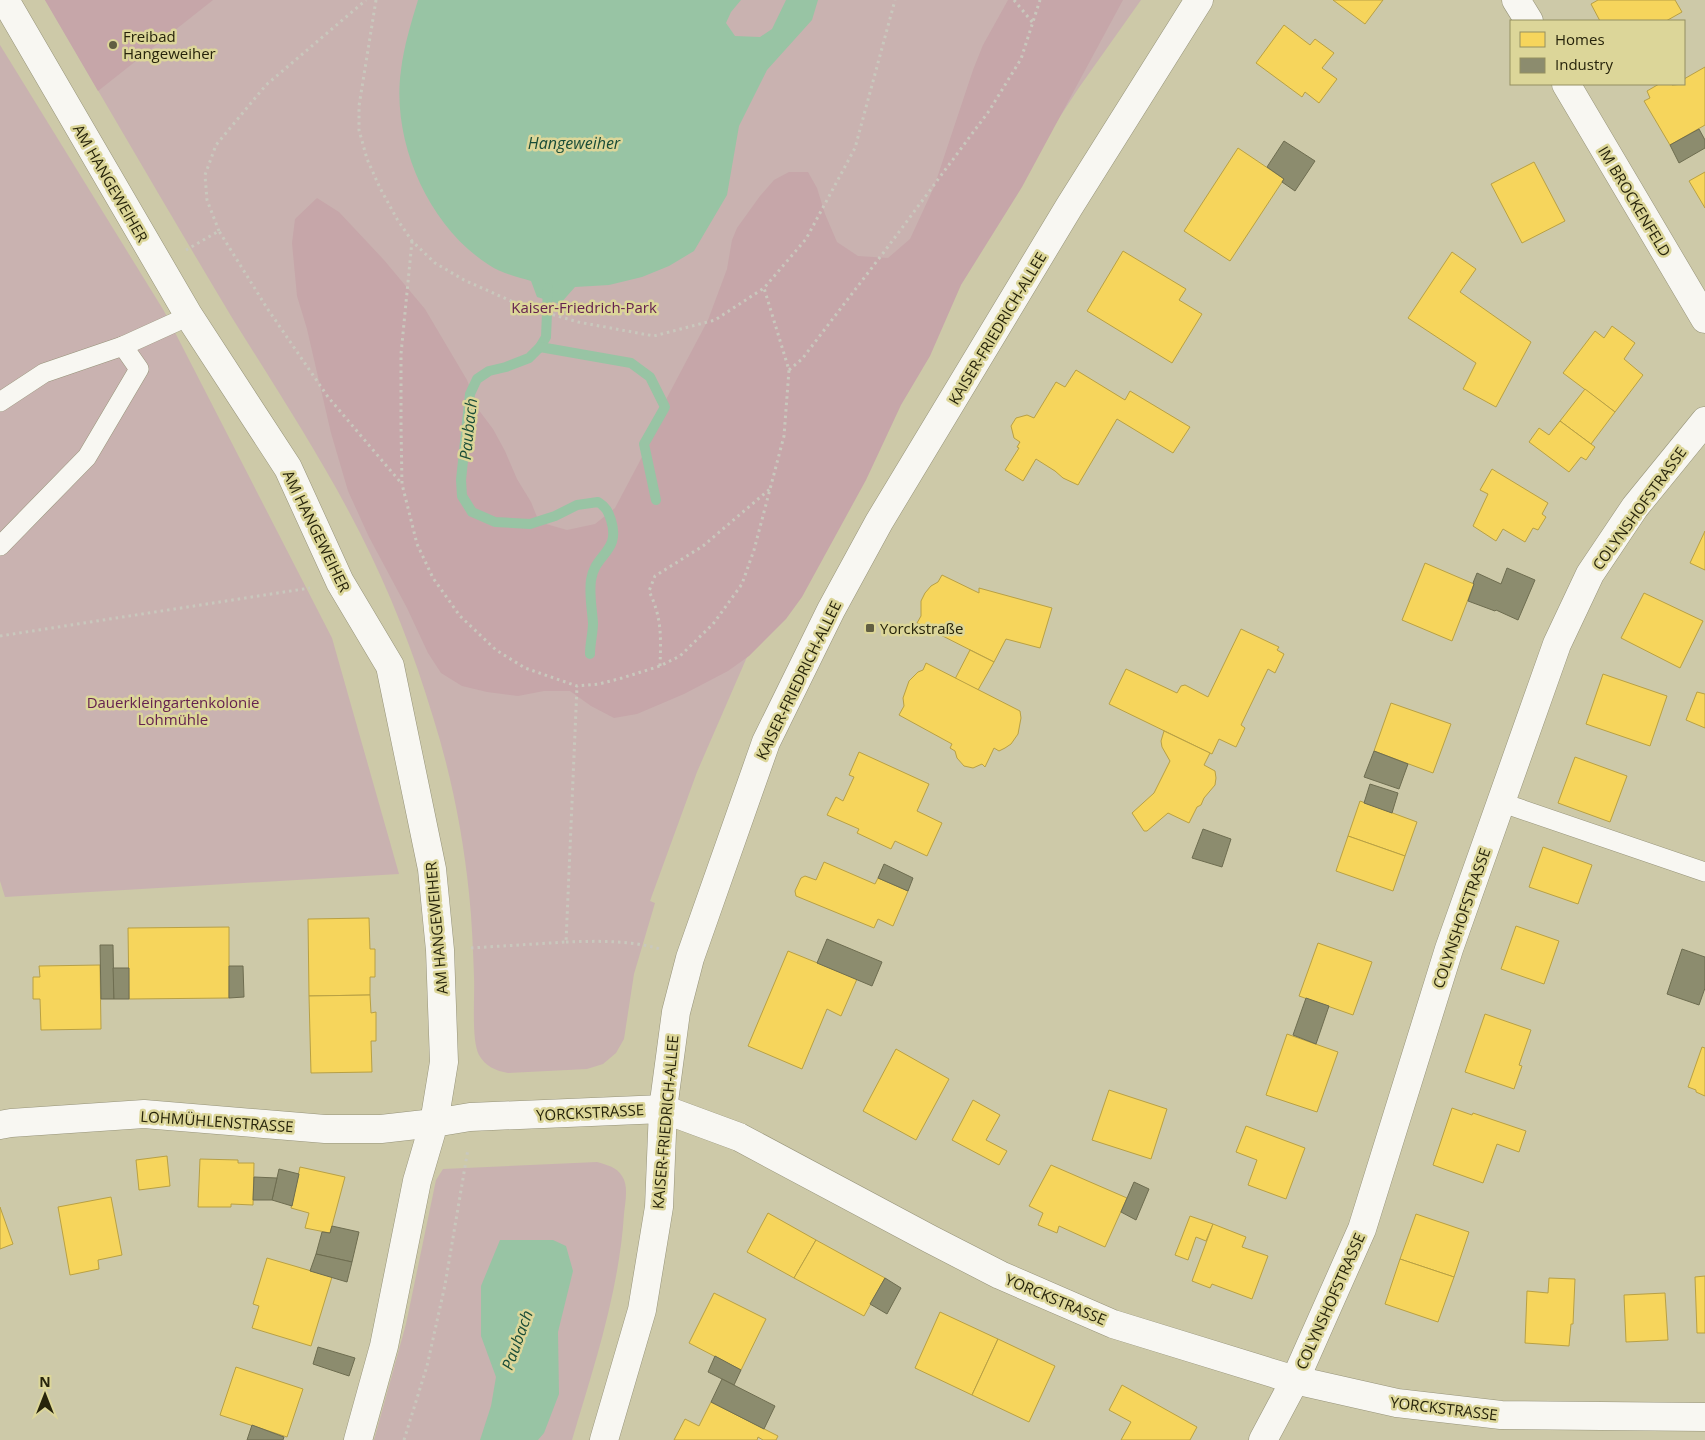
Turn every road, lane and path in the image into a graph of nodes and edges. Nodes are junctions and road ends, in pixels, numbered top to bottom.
1 (5, 0) edge
2 (366, 0) edge
3 (376, 0) edge
4 (895, 0) edge
5 (1014, 0) edge
6 (1040, 0) edge
7 (1199, 0) edge
8 (1516, 0) edge
9 (1528, 20) edge
10 (1033, 23) junction
11 (1567, 85) edge
12 (219, 231) junction
13 (412, 242) junction
14 (160, 266) junction
15 (764, 288) junction
16 (189, 316) junction
17 (1705, 319) edge
18 (123, 346) junction
19 (789, 370) junction
20 (0, 402) edge
21 (1705, 421) edge
22 (402, 484) junction
23 (771, 488) junction
24 (0, 546) edge
25 (340, 582) junction
26 (0, 636) edge
27 (660, 666) junction
28 (577, 686) junction
29 (1500, 802) junction
30 (1705, 872) edge
31 (566, 942) junction
32 (464, 948) dead end
33 (690, 958) junction
34 (664, 1109) junction
35 (470, 1117) junction
36 (434, 1123) junction
37 (0, 1125) edge
38 (1295, 1380) junction
39 (1705, 1417) edge
40 (358, 1440) edge
41 (404, 1440) edge
42 (604, 1440) edge
43 (1264, 1440) edge

1 - 14 street, AM HANGEWEIHER
2 - 12 path
3 - 13 path
4 - 15 path
5 - 10 path
6 - 10 path
7 - 33 street, KAISER-FRIEDRICH-ALLEE
8 - 9 street
10 - 19 path
11 - 17 street, IM BROCKENFELD
12 - 14 path
12 - 22 path
13 - 15 path
13 - 22 path
14 - 16 street, AM HANGEWEIHER
15 - 19 path
16 - 18 lane
16 - 25 street, AM HANGEWEIHER
18 - 20 lane
18 - 24 lane
19 - 23 path
21 - 29 street, COLYNSHOFSTRASSE
22 - 28 path
23 - 27 path
23 - 27 path
25 - 26 path
25 - 36 street, AM HANGEWEIHER
27 - 28 path
28 - 31 path
29 - 30 lane
29 - 38 street, COLYNSHOFSTRASSE
31 - 32 path
31 - 33 path
33 - 34 street, KAISER-FRIEDRICH-ALLEE
34 - 35 street, YORCKSTRASSE
34 - 38 street, YORCKSTRASSE
34 - 42 street, KAISER-FRIEDRICH-ALLEE
35 - 36 street, YORCKSTRASSE
35 - 41 path
36 - 37 street, LOHMÜHLENSTRASSE
36 - 40 street
38 - 39 street, YORCKSTRASSE
38 - 43 street, COLYNSHOFSTRASSE

